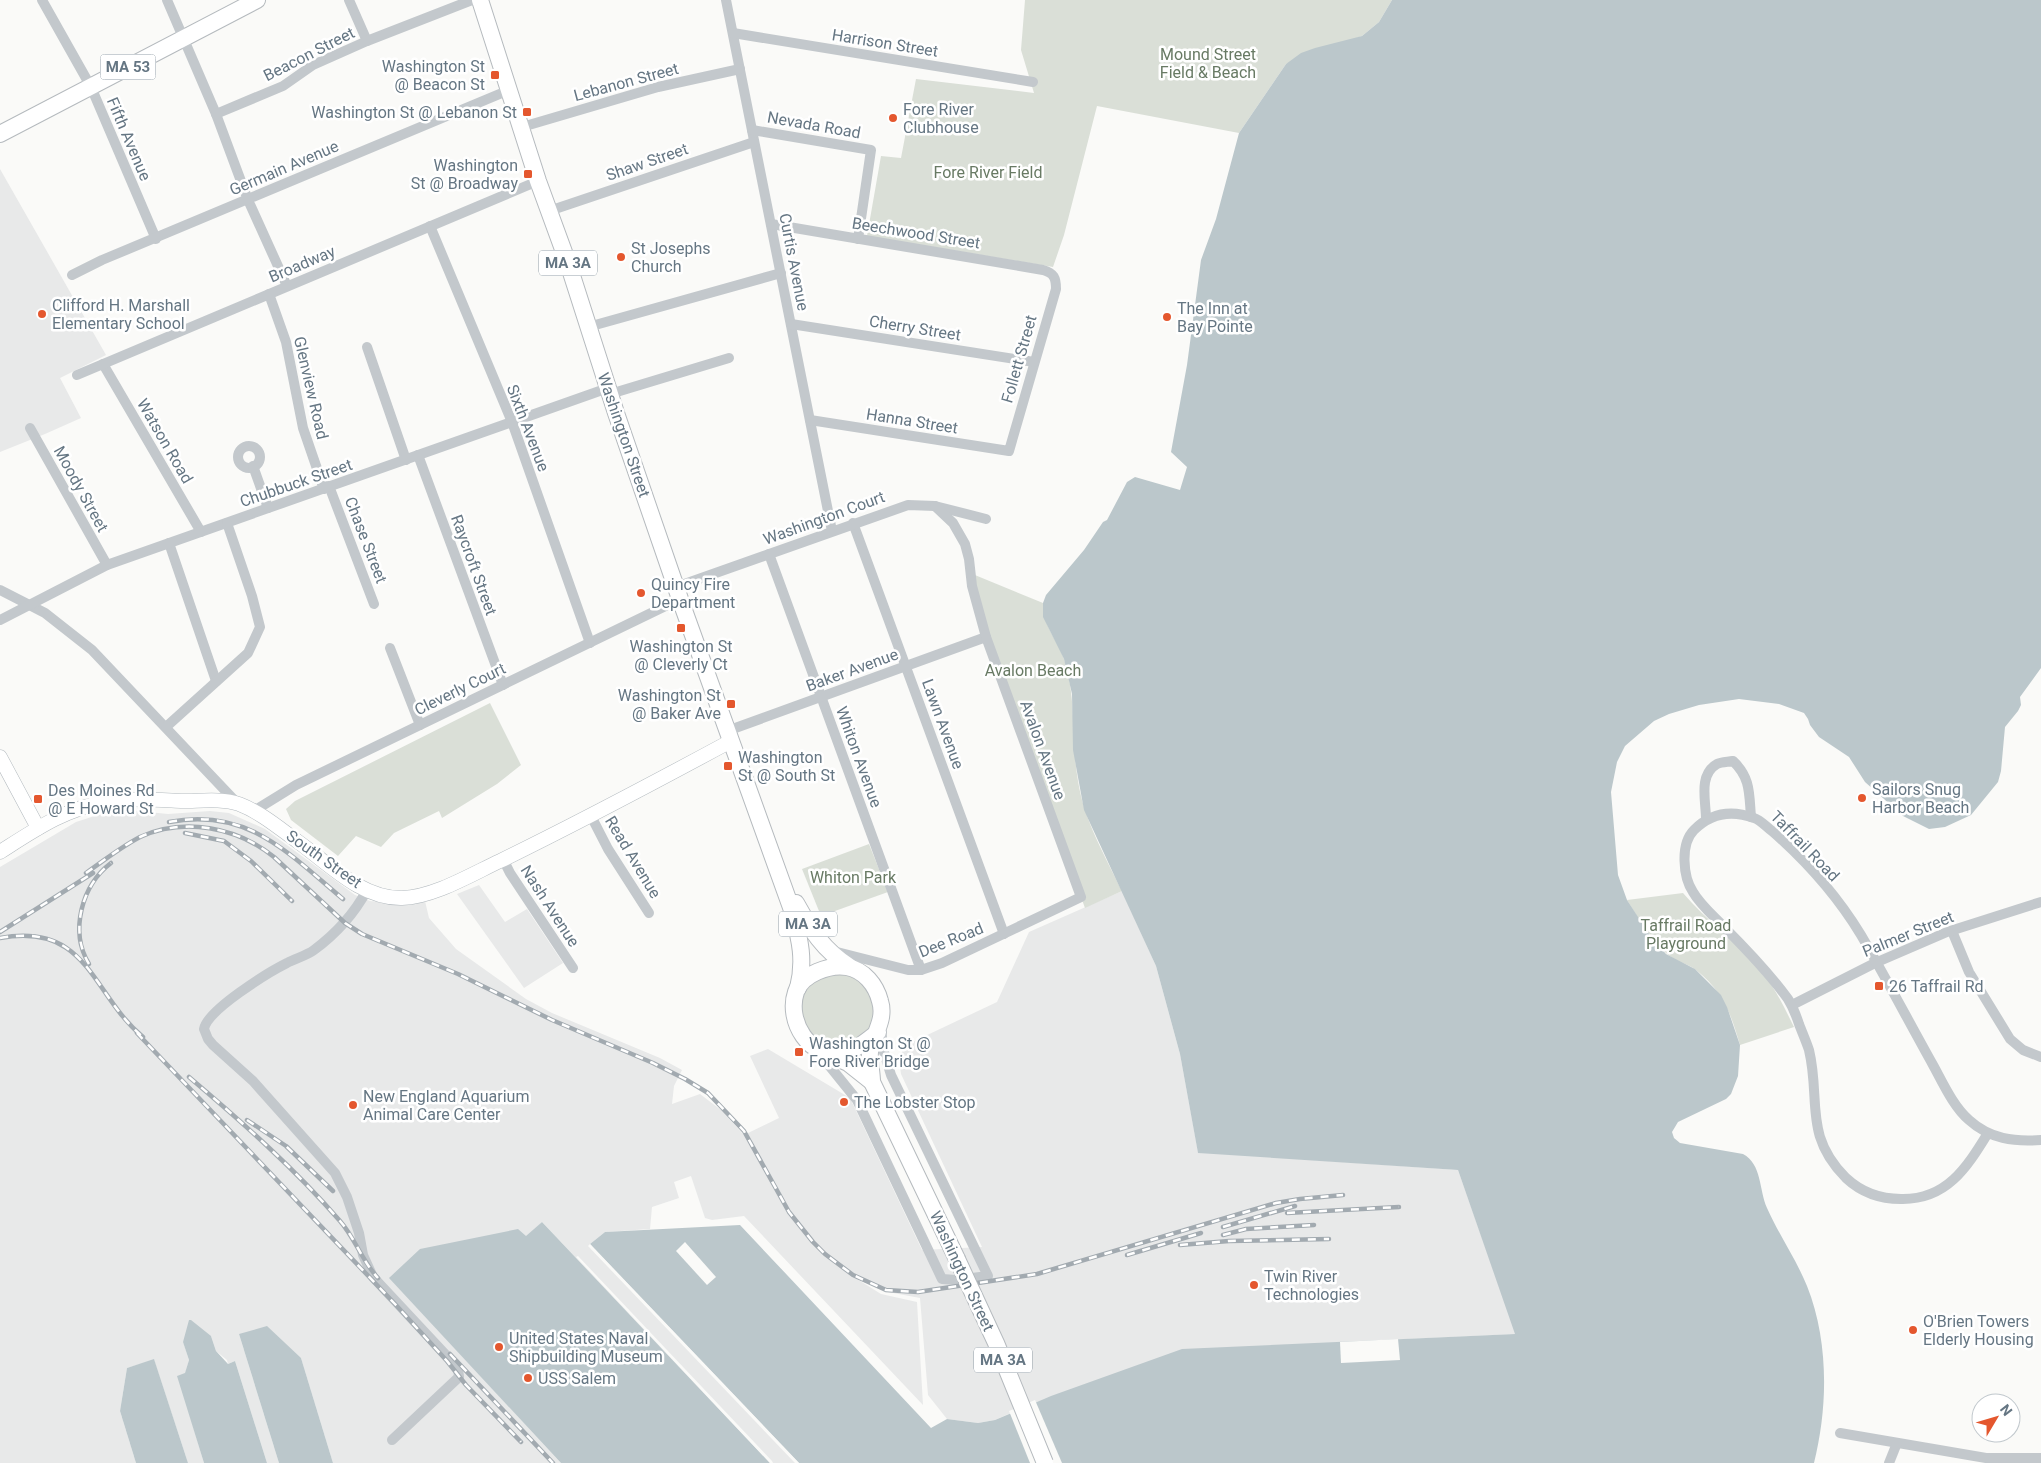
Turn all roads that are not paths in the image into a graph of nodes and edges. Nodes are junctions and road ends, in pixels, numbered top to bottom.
1 (42, 0) edge
2 (167, 0) edge
3 (257, 0) edge
4 (349, 0) edge
5 (472, 0) edge
6 (480, 0) edge
7 (726, 0) edge
8 (733, 33) junction
9 (184, 38) junction
10 (367, 41) junction
11 (740, 69) junction
12 (1033, 82) dead end
13 (91, 87) junction
14 (509, 90) junction
15 (216, 114) junction
16 (522, 127) junction
17 (752, 130) junction
18 (0, 134) edge
19 (754, 142) junction
20 (538, 181) junction
21 (248, 200) junction
22 (549, 211) junction
23 (771, 224) junction
24 (430, 226) junction
25 (156, 239) junction
26 (858, 239) junction
27 (781, 274) junction
28 (72, 276) dead end
29 (1054, 276) joint
30 (287, 286) junction
31 (268, 294) junction
32 (791, 324) junction
33 (588, 327) junction
34 (368, 348) dead end
35 (729, 358) dead end
36 (1034, 362) junction
37 (104, 364) junction
38 (77, 375) dead end
39 (609, 391) junction
40 (810, 420) junction
41 (512, 422) junction
42 (30, 428) dead end
43 (1009, 451) joint
44 (418, 455) junction
45 (406, 460) junction
46 (253, 466) dead end
47 (327, 488) junction
48 (935, 506) junction
49 (268, 508) junction
50 (986, 519) dead end
51 (227, 522) junction
52 (853, 523) junction
53 (832, 531) junction
54 (201, 532) junction
55 (168, 543) junction
56 (770, 554) junction
57 (106, 565) junction
58 (0, 590) edge
59 (678, 593) junction
60 (374, 604) dead end
61 (30, 605) junction
62 (0, 620) edge
63 (986, 637) junction
64 (590, 643) junction
65 (390, 648) dead end
66 (906, 666) junction
67 (216, 681) junction
68 (503, 685) junction
69 (821, 697) junction
70 (420, 725) junction
71 (166, 727) junction
72 (729, 736) junction
73 (0, 756) edge
74 (237, 803) junction
75 (254, 811) junction
76 (591, 816) junction
77 (1751, 817) junction
78 (1706, 819) junction
79 (38, 828) junction
80 (0, 852) edge
81 (503, 859) junction
82 (778, 868) junction
83 (367, 890) junction
84 (1081, 897) joint
85 (2041, 902) edge
86 (649, 913) dead end
87 (1952, 931) junction
88 (1004, 934) junction
89 (826, 949) junction
90 (1875, 963) junction
91 (573, 968) dead end
92 (852, 968) junction
93 (921, 970) junction
94 (798, 988) junction
95 (1792, 1004) junction
96 (879, 1026) junction
97 (820, 1051) junction
98 (2041, 1057) edge
99 (872, 1082) junction
100 (1988, 1133) junction
101 (2041, 1140) edge
102 (1840, 1433) dead end
103 (392, 1440) dead end
104 (1897, 1443) junction
105 (2041, 1458) edge
106 (1970, 1459) edge
107 (1045, 1463) edge
108 (1889, 1463) edge

1 - 13 street, Fifth Avenue
2 - 9 street
3 - 9 main road, MA 53
4 - 10 street
5 - 10 street, Beacon Street
6 - 14 main road, Washington Street / MA 3A
7 - 8 street, Curtis Avenue
8 - 11 street, Curtis Avenue
8 - 12 street, Harrison Street
9 - 13 main road, MA 53
9 - 15 street
10 - 15 street, Beacon Street
11 - 16 street, Lebanon Street
11 - 17 street, Curtis Avenue
13 - 18 main road, MA 53
13 - 25 street, Fifth Avenue
14 - 16 main road, Washington Street / MA 3A
14 - 21 street, Germain Avenue
15 - 21 street
16 - 20 main road, Washington Street / MA 3A
17 - 19 street, Curtis Avenue
17 - 26 street, Nevada Road
19 - 22 street, Shaw Street
19 - 23 street, Curtis Avenue
20 - 22 main road, Washington Street / MA 3A
20 - 24 street, Broadway
21 - 25 street, Germain Avenue
21 - 30 street
22 - 33 main road, Washington Street / MA 3A
23 - 26 street, Beechwood Street
23 - 27 street, Curtis Avenue
24 - 30 street, Broadway
24 - 41 street, Sixth Avenue
25 - 28 street, Germain Avenue
26 - 29 street, Beechwood Street
27 - 32 street, Curtis Avenue
27 - 33 street
29 - 36 street, Follett Street
30 - 31 street, Broadway
31 - 37 street, Broadway
31 - 47 street, Glenview Road
32 - 36 street, Cherry Street
32 - 40 street, Curtis Avenue
33 - 39 main road, Washington Street / MA 3A
34 - 45 street
35 - 39 street, Chubbuck Street
36 - 43 street, Follett Street
37 - 38 street, Broadway
37 - 54 street, Watson Road
39 - 41 street, Chubbuck Street
39 - 59 main road, Washington Street / MA 3A
40 - 43 street, Hanna Street
40 - 53 street, Curtis Avenue
41 - 44 street, Chubbuck Street
41 - 64 street, Sixth Avenue
42 - 57 street, Moody Street
44 - 45 street, Chubbuck Street
44 - 68 street, Raycroft Street
45 - 47 street, Chubbuck Street
46 - 49 street
47 - 49 street, Chubbuck Street
47 - 60 street, Chase Street
48 - 50 street, Washington Court
48 - 52 street, Washington Court
48 - 63 street, Avalon Avenue
49 - 51 street, Chubbuck Street
51 - 54 street, Chubbuck Street
51 - 67 street
52 - 53 street, Washington Court
52 - 66 street, Lawn Avenue
53 - 56 street, Washington Court
54 - 55 street, Chubbuck Street
55 - 57 street, Chubbuck Street
55 - 67 street
56 - 59 street, Washington Court
56 - 69 street, Whiton Avenue
57 - 61 street, Chubbuck Street
58 - 61 street, South Street
59 - 64 street, Cleverly Court
59 - 72 main road, Washington Street / MA 3A
61 - 62 street, Chubbuck Street
61 - 71 street, South Street
63 - 66 street, Baker Avenue
63 - 84 street, Avalon Avenue
64 - 68 street, Cleverly Court
65 - 70 street
66 - 69 street, Baker Avenue
66 - 88 street, Lawn Avenue
67 - 71 street
68 - 70 street, Cleverly Court
69 - 72 street, Baker Avenue
69 - 93 street, Whiton Avenue
70 - 75 street, Cleverly Court
71 - 74 street, South Street
72 - 76 main road, South Street
72 - 82 main road, Washington Street / MA 3A
73 - 79 main road
74 - 75 main road, South Street
74 - 79 main road
75 - 83 main road, South Street
76 - 81 main road, South Street
76 - 86 street, Read Avenue
77 - 78 street, Taffrail Road
77 - 78 street
77 - 90 street, Taffrail Road
78 - 95 street
79 - 80 main road
81 - 83 main road, South Street
81 - 91 street, Nash Avenue
82 - 89 main road, Washington Street / MA 3A
82 - 94 main road, Washington Street / MA 3A
83 - 103 street
84 - 88 street, Dee Road
85 - 87 street, Palmer Street
87 - 90 street, Palmer Street
87 - 98 street
88 - 93 street, Dee Road
89 - 92 main road, Washington Street / MA 3A
89 - 93 street, Dee Road
90 - 95 street, Palmer Street
90 - 100 street, Taffrail Road
92 - 94 main road
92 - 96 main road, MA 3A
94 - 97 main road, MA 3A
95 - 100 street
96 - 97 main road
96 - 97 street
96 - 99 main road, Washington Street / MA 3A
97 - 99 main road, Washington Street / MA 3A
99 - 107 main road, Washington Street / MA 3A, bridge
100 - 101 street, Taffrail Road
102 - 104 street
104 - 106 street
104 - 108 street
105 - 106 street

